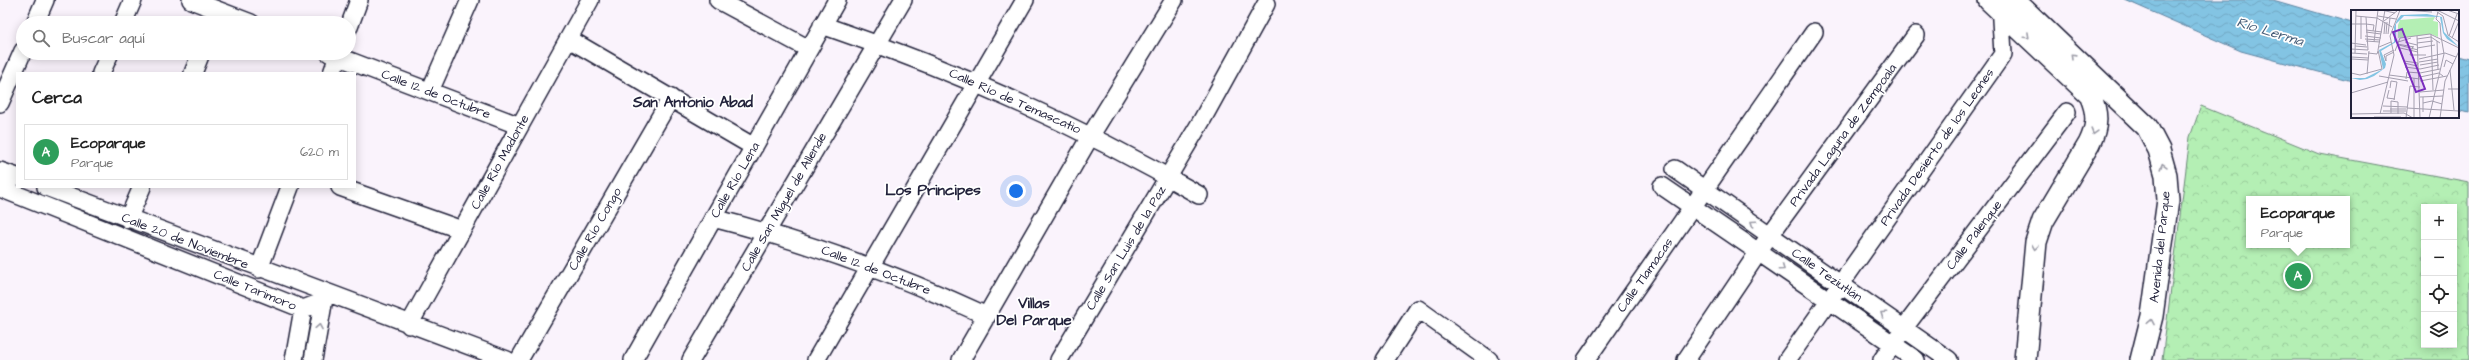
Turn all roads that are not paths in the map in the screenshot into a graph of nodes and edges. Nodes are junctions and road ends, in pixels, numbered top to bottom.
1 (45, 0) edge
2 (133, 0) edge
3 (191, 0) edge
4 (359, 0) edge
5 (470, 0) edge
6 (590, 0) edge
7 (718, 0) edge
8 (837, 0) edge
9 (903, 0) edge
10 (1024, 0) edge
11 (1174, 0) edge
12 (2001, 3) edge
13 (1266, 4) dead end
14 (220, 11) edge
15 (38, 16) edge
16 (126, 16) edge
17 (233, 16) edge
18 (353, 16) edge
19 (822, 25) junction
20 (1814, 32) dead end
21 (1916, 35) dead end
22 (569, 39) junction
23 (877, 44) junction
24 (809, 49) junction
25 (19, 60) edge
26 (107, 60) edge
27 (198, 60) edge
28 (335, 60) edge
29 (351, 60) edge
30 (101, 72) edge
31 (192, 72) edge
32 (332, 72) edge
33 (977, 82) junction
34 (2095, 89) junction
35 (430, 92) junction
36 (671, 98) junction
37 (0, 103) edge
38 (2067, 112) dead end
39 (520, 126) junction
40 (1091, 135) junction
41 (754, 147) junction
42 (1675, 169) dead end
43 (0, 170) edge
44 (1168, 176) junction
45 (16, 177) edge
46 (1662, 186) dead end
47 (0, 188) edge
48 (48, 188) edge
49 (50, 188) edge
50 (142, 188) edge
51 (290, 188) edge
52 (343, 188) edge
53 (1704, 190) junction
54 (1199, 195) dead end
55 (42, 205) junction
56 (1693, 206) junction
57 (713, 218) junction
58 (128, 219) junction
59 (462, 230) junction
60 (766, 232) junction
61 (1770, 235) junction
62 (1758, 252) junction
63 (870, 266) junction
64 (259, 268) junction
65 (1840, 284) junction
66 (325, 293) junction
67 (1828, 300) junction
68 (304, 309) junction
69 (987, 316) junction
70 (409, 325) junction
71 (1904, 328) junction
72 (1892, 343) junction
73 (478, 355) edge
74 (2023, 356) edge
75 (294, 360) edge
76 (313, 360) edge
77 (507, 360) edge
78 (519, 360) edge
79 (633, 360) edge
80 (691, 360) edge
81 (816, 360) edge
82 (961, 360) edge
83 (1059, 360) edge
84 (1385, 360) edge
85 (1488, 360) edge
86 (1586, 360) edge
87 (1686, 360) edge
88 (1787, 360) edge
89 (1882, 360) edge
90 (1916, 360) edge
91 (1949, 360) edge
92 (2142, 360) edge

1 - 15 street
2 - 16 street
3 - 14 street
4 - 18 street
5 - 35 street
6 - 22 street, Calle Río Madonte
7 - 24 street
8 - 19 street, Calle Río Lena
9 - 23 street, Calle San Miguel de Allende
10 - 33 street
11 - 40 street
12 - 34 street, Avenida del Parque
12 - 65 street, Privada Desierto de los Leones
13 - 44 street, Calle San Luis de la Paz
14 - 17 street
19 - 23 street, Calle Río de Temascatio
19 - 24 street, Calle Río Lena
20 - 53 street, Calle Tlamacas
21 - 61 street, Privada Laguna de Zempoala
22 - 36 street
22 - 39 street, Calle Río Madonte
23 - 33 street, Calle Río de Temascatio
23 - 60 street, Calle San Miguel de Allende
24 - 41 street, Calle Río Lena
25 - 37 street
26 - 30 street
27 - 31 street
28 - 32 street
29 - 35 street, Calle 12 de Octubre
33 - 40 street, Calle Río de Temascatio
33 - 63 street
34 -> 74 street
92 -> 34 street, Avenida del Parque
35 - 39 street, Calle 12 de Octubre
36 - 41 street
36 - 78 street, Calle Río Congo
38 - 71 street, Calle Palenque
39 - 59 street, Calle Río Madonte
40 - 44 street, Calle Río de Temascatio
40 - 69 street
41 - 57 street, Calle Río Lena
42 - 53 street, Calle Teziutlán
43 - 45 street
44 - 54 street, Calle Río de Temascatio
44 - 83 street, Calle San Luis de la Paz
46 - 56 street, Calle Teziutlán
47 - 55 street, Calle Tarimoro
48 - 55 street
49 - 58 street, Calle 20 de Noviembre
50 - 58 street
51 - 64 street
52 - 59 street
53 - 56 street, Calle Tlamacas
61 -> 53 street, Calle Teziutlán
55 - 68 street, Calle Tarimoro
56 - 62 street, Calle Teziutlán
56 - 86 street, Calle Tlamacas
57 - 60 street, Calle 12 de Octubre
57 - 79 street, Calle Río Lena
58 - 64 street, Calle 20 de Noviembre
59 - 70 street, Calle Río Madonte
60 - 63 street, Calle 12 de Octubre
60 - 80 street, Calle San Miguel de Allende
61 - 62 street, Privada Laguna de Zempoala
61 - 65 street, Calle Teziutlán
62 -> 67 street, Calle Teziutlán
62 - 87 street, Privada Laguna de Zempoala
63 - 69 street, Calle 12 de Octubre
63 - 81 street
64 - 66 street, Calle 20 de Noviembre
65 - 67 street, Privada Desierto de los Leones
71 -> 65 street, Calle Teziutlán
66 - 68 street, Calle Tarimoro
66 - 70 street
76 -> 66 street
67 - 72 street, Calle Teziutlán
67 - 88 street, Privada Desierto de los Leones
68 - 75 street
69 - 82 street
70 - 73 street
71 - 72 street, Calle Palenque
71 - 91 street, Calle Teziutlán
72 - 89 street, Calle Palenque
72 - 90 street, Calle Teziutlán
73 - 77 street
84 - 85 street

